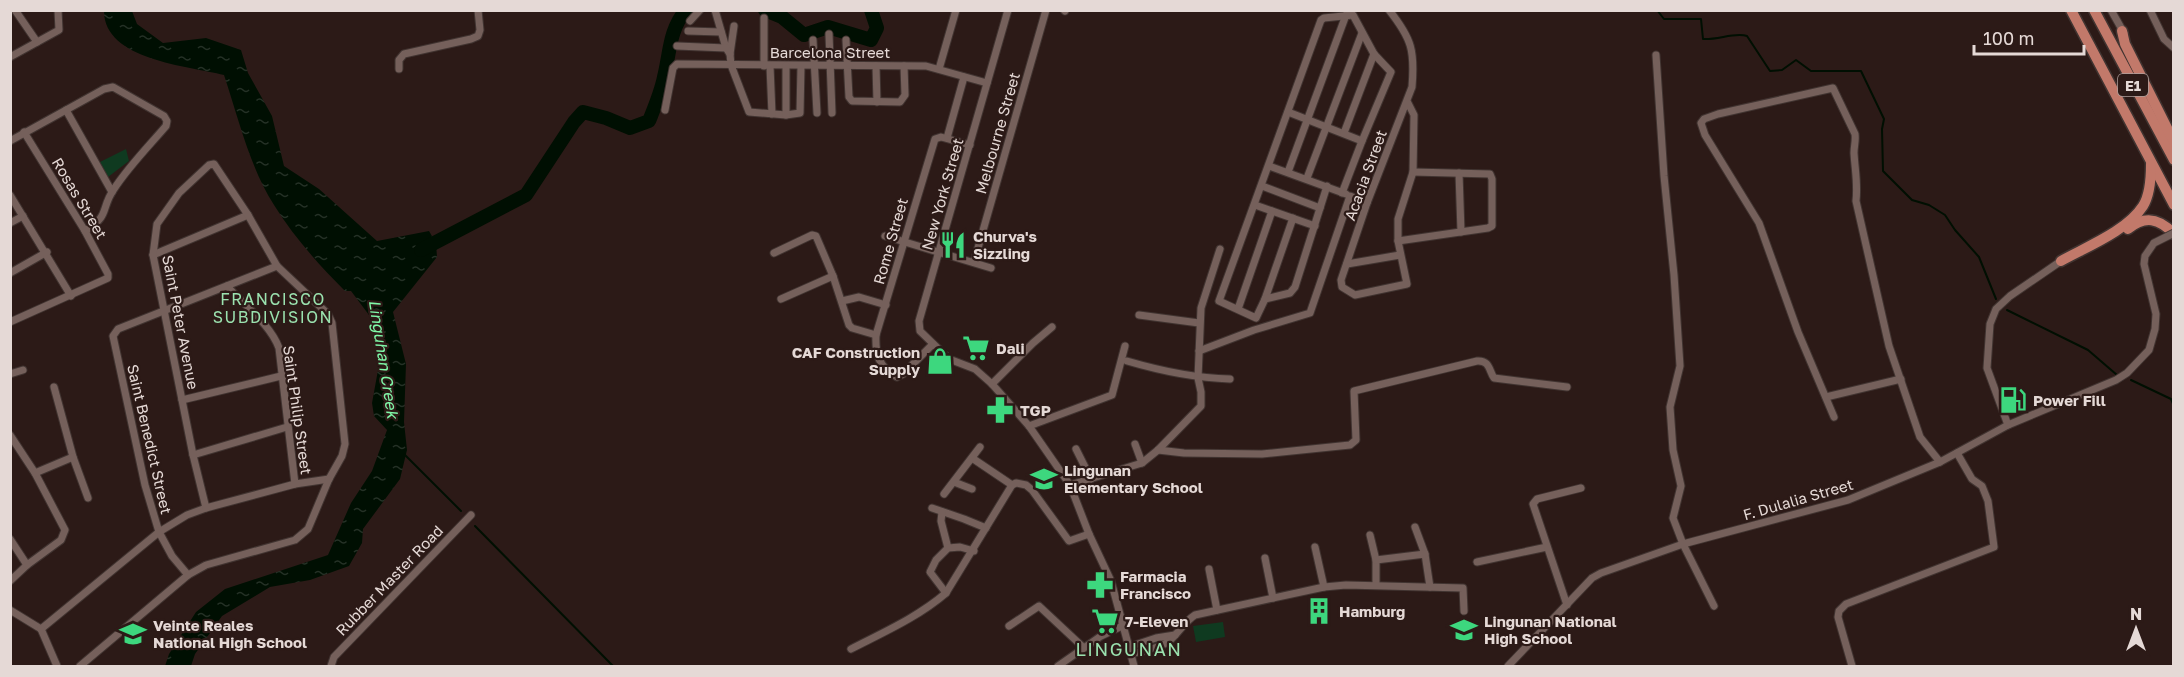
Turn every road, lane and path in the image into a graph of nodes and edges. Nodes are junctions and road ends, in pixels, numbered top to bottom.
1 (15, 10) edge
2 (58, 10) edge
3 (478, 10) edge
4 (700, 10) edge
5 (715, 10) edge
6 (956, 10) edge
7 (1008, 10) edge
8 (1046, 10) edge
9 (1389, 10) edge
10 (2071, 10) edge
11 (2094, 10) edge
12 (2111, 10) edge
13 (2150, 10) edge
14 (1346, 15) junction
15 (764, 18) dead end
16 (690, 21) dead end
17 (734, 26) dead end
18 (688, 31) dead end
19 (2122, 31) junction
20 (721, 32) junction
21 (1362, 33) junction
22 (829, 34) dead end
23 (813, 40) dead end
24 (846, 40) dead end
25 (37, 42) junction
26 (677, 46) dead end
27 (2172, 46) edge
28 (728, 51) junction
29 (1374, 54) junction
30 (1656, 55) dead end
31 (10, 57) edge
32 (731, 65) junction
33 (816, 65) junction
34 (831, 65) junction
35 (767, 66) junction
36 (786, 66) junction
37 (801, 66) junction
38 (847, 66) junction
39 (876, 66) junction
40 (904, 66) junction
41 (399, 69) dead end
42 (939, 69) junction
43 (964, 77) junction
44 (987, 83) junction
45 (1407, 101) junction
46 (877, 102) junction
47 (66, 110) junction
48 (665, 110) dead end
49 (1288, 112) junction
50 (817, 113) dead end
51 (832, 113) dead end
52 (772, 114) junction
53 (786, 115) junction
54 (1308, 119) junction
55 (1326, 126) junction
56 (24, 132) junction
57 (2174, 132) edge
58 (1344, 134) junction
59 (947, 138) junction
60 (10, 141) edge
61 (1362, 141) junction
62 (2174, 142) edge
63 (970, 145) junction
64 (2174, 160) edge
65 (2151, 164) junction
66 (1269, 166) junction
67 (1288, 172) junction
68 (1413, 172) junction
69 (1460, 173) junction
70 (1307, 178) junction
71 (1262, 186) junction
72 (1327, 186) junction
73 (112, 192) junction
74 (1342, 193) junction
75 (10, 195) edge
76 (1350, 196) junction
77 (1367, 203) junction
78 (1255, 205) junction
79 (2174, 205) edge
80 (1320, 208) junction
81 (1272, 211) junction
82 (248, 214) junction
83 (23, 216) junction
84 (1293, 218) junction
85 (10, 223) edge
86 (1315, 226) junction
87 (85, 231) junction
88 (1461, 232) junction
89 (2174, 234) edge
90 (885, 236) dead end
91 (1398, 241) junction
92 (904, 242) junction
93 (1220, 249) dead end
94 (46, 252) junction
95 (774, 253) dead end
96 (940, 254) junction
97 (153, 255) junction
98 (1400, 255) junction
99 (2061, 261) junction
100 (974, 262) junction
101 (1347, 264) junction
102 (277, 266) junction
103 (991, 268) dead end
104 (10, 273) edge
105 (833, 276) junction
106 (227, 286) junction
107 (71, 296) junction
108 (781, 299) dead end
109 (1265, 299) junction
110 (842, 301) junction
111 (886, 305) junction
112 (1238, 309) junction
113 (164, 312) junction
114 (1139, 315) dead end
115 (1256, 318) junction
116 (10, 322) edge
117 (1199, 324) junction
118 (1052, 327) dead end
119 (1254, 330) junction
120 (876, 335) junction
121 (933, 344) junction
122 (1125, 346) dead end
123 (1199, 351) junction
124 (1127, 361) dead end
125 (22, 370) dead end
126 (10, 374) edge
127 (281, 376) junction
128 (1198, 378) junction
129 (1230, 379) dead end
130 (1901, 379) junction
131 (992, 384) junction
132 (54, 387) dead end
133 (1567, 387) dead end
134 (1827, 397) junction
135 (182, 400) junction
136 (1834, 417) dead end
137 (1029, 426) junction
138 (2008, 426) junction
139 (287, 427) junction
140 (10, 435) edge
141 (1136, 444) dead end
142 (980, 447) dead end
143 (1076, 449) dead end
144 (1158, 450) junction
145 (1957, 453) junction
146 (193, 455) junction
147 (73, 457) junction
148 (972, 458) junction
149 (1940, 462) junction
150 (1142, 463) junction
151 (35, 473) junction
152 (329, 479) junction
153 (1091, 479) junction
154 (954, 482) junction
155 (295, 484) junction
156 (1012, 485) junction
157 (1070, 485) junction
158 (1581, 488) dead end
159 (972, 489) dead end
160 (944, 495) dead end
161 (88, 498) dead end
162 (206, 508) junction
163 (932, 508) dead end
164 (942, 512) junction
165 (471, 515) dead end
166 (1415, 527) dead end
167 (986, 528) junction
168 (159, 532) junction
169 (1089, 534) junction
170 (1370, 535) dead end
171 (10, 539) edge
172 (1683, 544) junction
173 (1315, 547) dead end
174 (1547, 547) junction
175 (948, 548) junction
176 (974, 550) junction
177 (1425, 554) junction
178 (1265, 558) dead end
179 (1376, 560) junction
180 (1477, 562) dead end
181 (27, 566) junction
182 (1209, 569) dead end
183 (188, 575) junction
184 (10, 581) edge
185 (1376, 585) junction
186 (1430, 587) junction
187 (1324, 588) junction
188 (946, 593) junction
189 (1273, 598) junction
190 (1567, 605) junction
191 (1714, 606) dead end
192 (10, 610) edge
193 (1217, 610) junction
194 (1464, 611) dead end
195 (1008, 626) dead end
196 (1122, 627) junction
197 (41, 629) junction
198 (1175, 635) junction
199 (1144, 642) junction
200 (1084, 648) junction
201 (851, 649) dead end
202 (1130, 650) junction
203 (1146, 650) junction
204 (1069, 658) junction
205 (57, 666) edge
206 (80, 666) edge
207 (332, 666) edge
208 (1058, 666) edge
209 (1070, 666) edge
210 (1134, 666) edge
211 (1508, 666) edge
212 (1852, 666) edge

1 - 25 street
2 - 25 street
3 - 41 street
4 - 16 street
5 - 20 street
6 - 42 street
7 - 44 street, New York Street
8 - 100 street, Melbourne Street
9 - 45 street, Acacia Street
10 - 65 highway, E1
11 - 64 highway, E1
12 - 19 street
13 - 27 street
14 - 21 street
14 - 49 street
14 - 54 street
15 - 35 street
17 - 28 street
18 - 20 street
19 - 57 street
19 - 62 highway
20 - 28 street
21 - 29 street
21 - 55 street
22 - 34 street
23 - 33 street
24 - 38 street
25 - 31 street
26 - 28 street
28 - 32 street
29 - 58 street
29 - 61 street
30 - 172 street
32 - 35 street, Barcelona Street
32 - 48 street, Barcelona Street
32 - 52 street
33 - 34 street, Barcelona Street
33 - 37 street, Barcelona Street
33 - 50 street
34 - 38 street, Barcelona Street
34 - 51 street
35 - 36 street, Barcelona Street
35 - 52 street
36 - 37 street, Barcelona Street
36 - 53 street
37 - 53 street
38 - 39 street, Barcelona Street
38 - 46 street
39 - 40 street, Barcelona Street
39 - 46 street
40 - 42 street, Barcelona Street
40 - 46 street
42 - 43 street, Barcelona Street
43 - 44 street, Barcelona Street
43 - 59 street
44 - 63 street, New York Street
45 - 68 street
45 - 77 street, Acacia Street
47 - 56 street
47 - 73 street
47 - 73 street
49 - 54 street
49 - 66 street
52 - 53 street
54 - 55 street
54 - 67 street
55 - 58 street
55 - 70 street
56 - 60 street
56 - 87 street, Rosas Street
58 - 61 street
59 - 63 street
59 - 92 street, Rome Street
61 - 74 street
63 - 96 street, New York Street
65 - 79 highway, E1
65 - 99 highway
66 - 67 street
66 - 71 street
67 - 70 street
68 - 69 street
68 - 91 street
69 - 88 street
69 - 88 street
70 - 72 street
71 - 78 street
71 - 80 street
72 - 74 street
72 - 80 street
73 - 87 street
74 - 76 street
75 - 83 street
76 - 77 street
76 - 119 street
77 - 101 street, Acacia Street
78 - 81 street
78 - 112 street
80 - 86 street
81 - 84 street
81 - 112 street
82 - 97 street
82 - 97 street, Saint Peter Avenue
82 - 102 street
83 - 85 street
83 - 94 street
84 - 86 street
84 - 109 street
86 - 109 street
87 - 107 street, Rosas Street
88 - 91 street
89 - 99 highway
89 - 138 street, F. Dulalia Street, bridge
90 - 92 street
91 - 98 street
92 - 96 street
92 - 111 street, Rome Street
93 - 117 street
94 - 104 street
94 - 107 street
95 - 105 street
96 - 100 street
96 - 121 street, New York Street
97 - 113 street, Saint Peter Avenue
98 - 101 street
98 - 101 street, Acacia Street
99 - 138 street
100 - 103 street
102 - 106 street
102 - 152 street
105 - 108 street
105 - 110 street
106 - 113 street
106 - 127 street, Saint Philip Street
107 - 116 street
109 - 115 street
110 - 111 street
110 - 120 street
111 - 120 street, Rome Street
112 - 115 street
113 - 135 street, Saint Peter Avenue
113 - 168 street, Saint Benedict Street
114 - 117 street
115 - 119 street
117 - 123 street
118 - 131 street
119 - 123 street
120 - 121 street
121 - 131 street, New York Street
122 - 137 street
123 - 128 street
124 - 128 street
125 - 126 street
127 - 135 street
127 - 139 street, Saint Philip Street
128 - 129 street
128 - 144 street
130 - 134 street
130 - 134 street
130 - 149 street
131 - 137 street, New York Street
132 - 147 street
133 - 144 street
134 - 136 street
135 - 146 street, Saint Peter Avenue
137 - 157 street, New York Street
138 - 145 street, F. Dulalia Street
139 - 146 street
139 - 155 street, Saint Philip Street
140 - 151 street
141 - 150 street
142 - 148 street
143 - 153 street
144 - 150 street
145 - 149 street, F. Dulalia Street
145 - 212 street
146 - 162 street, Saint Peter Avenue
147 - 151 street
147 - 161 street
148 - 154 street
148 - 156 street
149 - 172 street, F. Dulalia Street
150 - 153 street
151 - 181 street
152 - 155 street, Saint Philip Street
152 - 183 street
153 - 157 street
154 - 159 street
154 - 160 street
155 - 162 street, Saint Philip Street
156 - 167 street
156 - 169 street
157 - 169 street, New York Street
158 - 174 street
162 - 168 street, Saint Philip Street
163 - 164 street
164 - 167 street
164 - 175 street
165 - 207 street, Rubber Master Road
166 - 177 street
167 - 176 street
168 - 183 street, Saint Benedict Street
168 - 197 street, Saint Philip Street
169 - 196 street, New York Street
170 - 179 street
171 - 181 street
172 - 190 street, F. Dulalia Street
172 - 191 street
173 - 187 street
174 - 180 street
174 - 190 street
175 - 176 street
175 - 188 street
176 - 188 street
177 - 179 street
177 - 186 street
178 - 189 street
179 - 185 street
181 - 184 street
182 - 193 street
183 - 206 street
185 - 186 street
185 - 187 street
186 - 194 street
187 - 189 street
188 - 201 street
189 - 193 street
190 - 211 street, F. Dulalia Street
192 - 197 street
193 - 198 street
195 - 200 street
196 - 200 street
196 - 202 street, New York Street
197 - 205 street
198 - 199 street
198 - 203 street
199 - 202 street
199 - 203 street
200 - 204 street
202 - 203 street
202 - 210 street, New York Street
204 - 208 street
204 - 209 street

